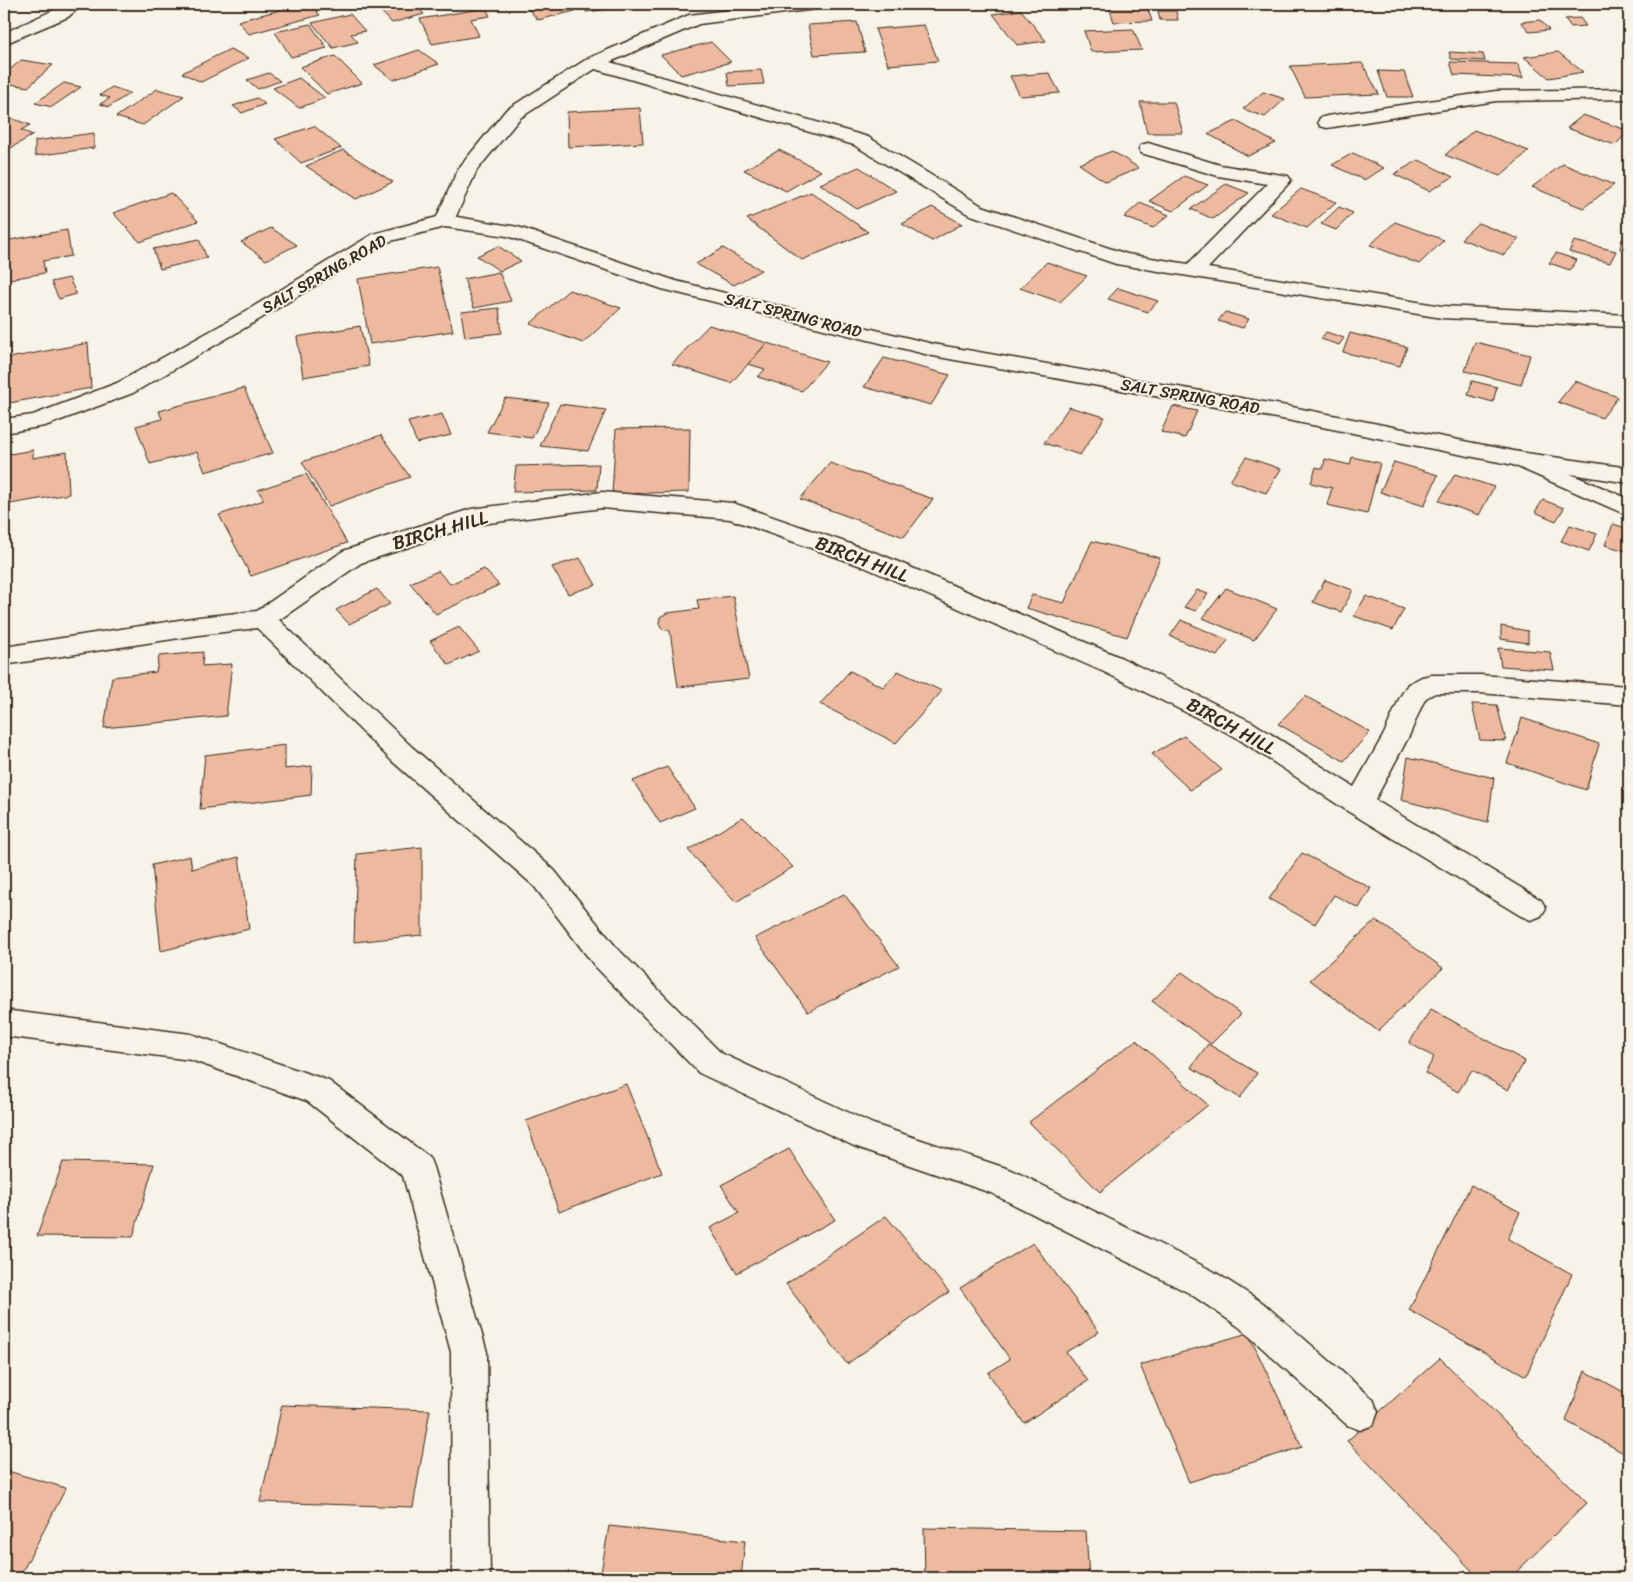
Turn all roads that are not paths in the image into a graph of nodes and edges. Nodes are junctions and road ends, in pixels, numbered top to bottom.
1 (75, 4) edge
2 (815, 4) edge
3 (4, 39) edge
4 (593, 63) junction
5 (1629, 94) edge
6 (1327, 122) dead end
7 (1148, 149) dead end
8 (445, 221) junction
9 (1193, 271) junction
10 (1629, 321) edge
11 (4, 426) edge
12 (1518, 458) junction
13 (1629, 476) edge
14 (1629, 508) edge
15 (263, 619) junction
16 (4, 656) edge
17 (1629, 695) edge
18 (1359, 804) junction
19 (1531, 908) dead end
20 (4, 1023) edge
21 (1360, 1412) dead end
22 (471, 1578) edge

1 - 3 street
2 - 4 street
4 - 8 street
4 - 9 street
5 - 6 street
7 - 9 street
8 - 11 street, SALT SPRING ROAD
8 - 12 street, SALT SPRING ROAD
9 - 10 street
12 - 13 street, SALT SPRING ROAD
12 - 14 street
15 - 16 street, BIRCH HILL
15 - 18 street, BIRCH HILL
15 - 21 street
17 - 18 street
18 - 19 street, BIRCH HILL
20 - 22 street

